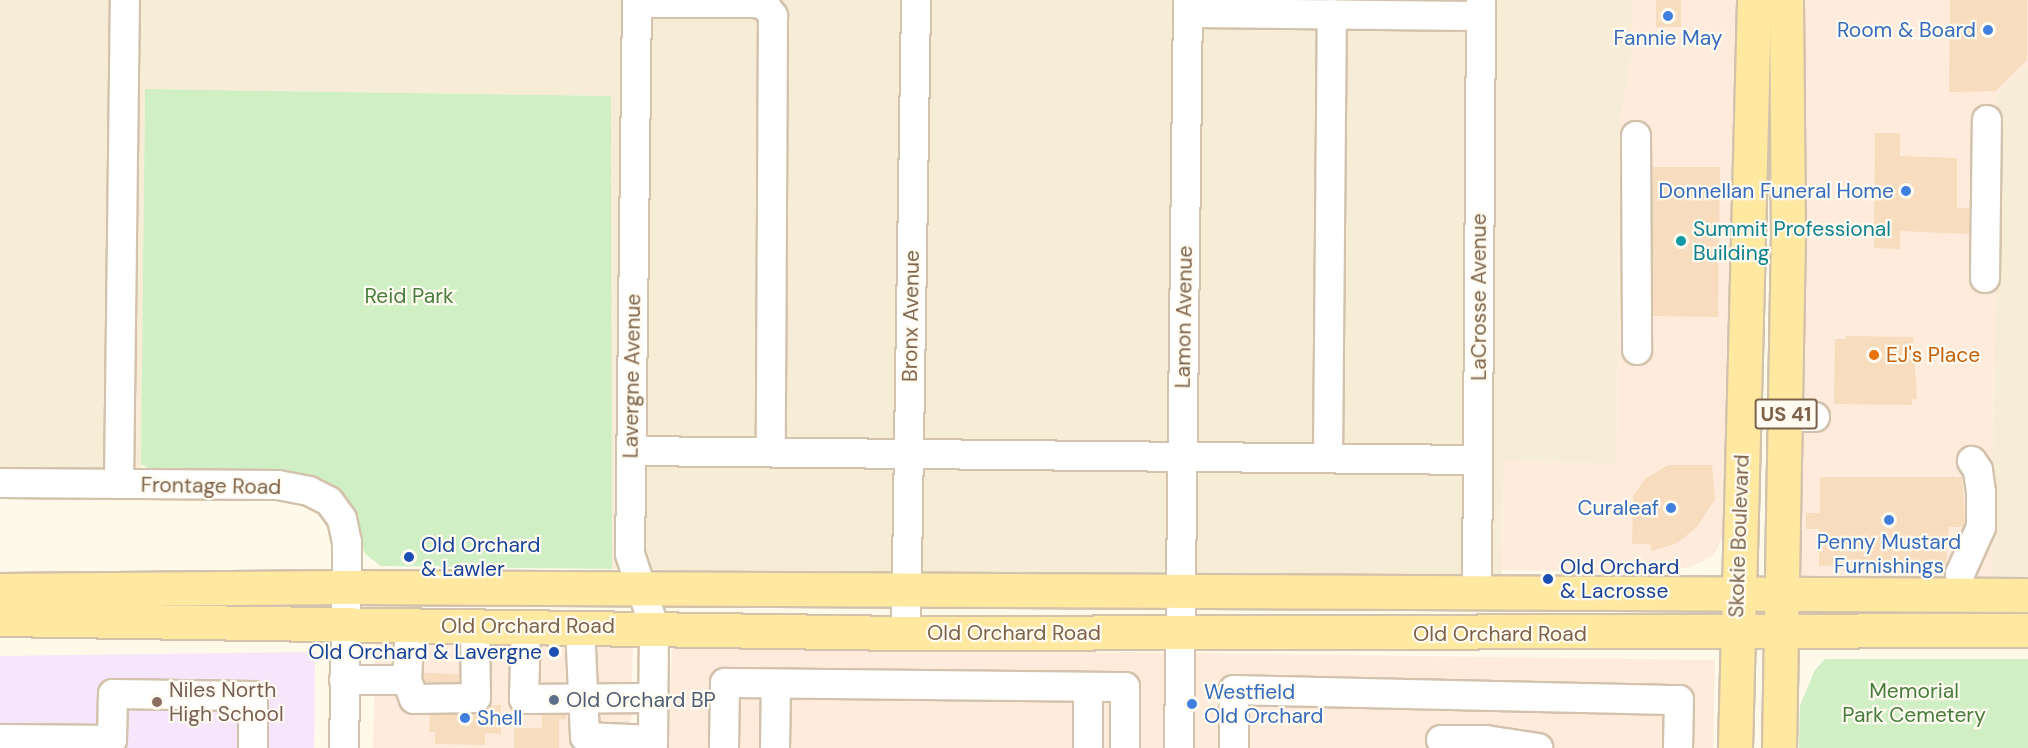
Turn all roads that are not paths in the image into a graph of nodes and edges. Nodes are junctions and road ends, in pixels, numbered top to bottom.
1 (124, 0) edge
2 (916, 0) edge
3 (1754, 0) edge
4 (1786, 0) edge
5 (637, 2) edge
6 (1188, 6) edge
7 (1481, 8) edge
8 (1332, 14) junction
9 (1987, 120) dead end
10 (1636, 136) dead end
11 (1985, 278) dead end
12 (1637, 350) dead end
13 (631, 451) junction
14 (771, 452) junction
15 (909, 453) junction
16 (1182, 456) junction
17 (1328, 458) junction
18 (1478, 460) junction
19 (1972, 461) dead end
20 (0, 483) edge
21 (118, 484) junction
22 (346, 587) junction
23 (641, 588) junction
24 (0, 590) edge
25 (907, 591) junction
26 (1180, 592) junction
27 (1477, 595) junction
28 (1737, 595) junction
29 (1783, 595) junction
30 (1960, 595) junction
31 (2028, 595) edge
32 (0, 619) edge
33 (345, 625) junction
34 (410, 625) junction
35 (476, 625) junction
36 (526, 626) junction
37 (580, 626) junction
38 (654, 626) junction
39 (2028, 630) edge
40 (906, 633) junction
41 (1180, 634) junction
42 (1737, 634) junction
43 (1781, 634) junction
44 (345, 680) junction
45 (407, 680) junction
46 (776, 684) junction
47 (1088, 687) junction
48 (1442, 695) junction
49 (653, 698) junction
50 (583, 699) junction
51 (0, 739) edge
52 (614, 743) edge
53 (653, 744) edge
54 (1441, 744) edge
55 (253, 748) edge
56 (344, 748) edge
57 (724, 748) edge
58 (775, 748) edge
59 (1088, 748) edge
60 (1125, 748) edge
61 (1179, 748) edge
62 (1234, 748) edge
63 (1538, 748) edge
64 (1678, 748) edge
65 (1735, 748) edge
66 (1779, 748) edge

1 - 21 street
2 - 15 street, Bronx Avenue
3 - 28 main road, Skokie Boulevard / US 41
4 - 29 main road, Skokie Boulevard / US 41
5 - 13 street, Lavergne Avenue
5 - 14 street
6 - 8 street
6 - 16 street, Lamon Avenue
7 - 8 street
7 - 18 street, LaCrosse Avenue
8 - 17 street
9 - 11 street
10 - 12 street
13 - 14 street
13 - 23 street, Lavergne Avenue
14 - 15 street
15 - 16 street
15 - 25 street, Bronx Avenue
16 - 17 street
16 - 26 street, Lamon Avenue
17 - 18 street
18 - 27 street, LaCrosse Avenue
19 - 30 street
20 - 21 street, Frontage Road
21 - 22 street, Frontage Road
22 - 23 main road, Old Orchard Road
22 - 24 main road, Old Orchard Road
22 - 33 street, Frontage Road
23 - 25 main road, Old Orchard Road
23 - 38 street, Lavergne Avenue
25 - 26 main road, Old Orchard Road
25 - 40 street, Bronx Avenue
26 - 27 main road, Old Orchard Road
26 - 41 street, Lamon Avenue
27 - 28 main road, Old Orchard Road
28 - 29 main road, Old Orchard Road
28 - 42 main road, Skokie Boulevard / US 41
29 - 30 main road, Old Orchard Road
29 - 43 main road, Skokie Boulevard / US 41
30 - 31 main road, Old Orchard Road
32 - 33 main road, Old Orchard Road
33 - 34 main road, Old Orchard Road
33 - 44 street, Frontage Road
34 - 35 main road, Old Orchard Road
34 - 45 street
35 - 36 main road, Old Orchard Road
35 - 45 street
36 - 37 main road, Old Orchard Road
36 - 50 street
37 - 38 main road, Old Orchard Road
37 - 50 street
38 - 40 main road, Old Orchard Road
38 - 49 street, Lavergne Avenue
39 - 43 main road, Old Orchard Road
40 - 41 main road, Old Orchard Road
41 - 42 main road, Old Orchard Road
41 - 61 street, Lamon Avenue
42 - 43 main road, Old Orchard Road
42 - 65 main road, Skokie Boulevard / US 41
43 - 66 main road, Skokie Boulevard / US 41
44 - 45 street
44 - 56 street, Frontage Road
46 - 47 street
46 - 57 street
46 - 58 street
47 - 59 street
47 - 60 street
48 - 54 street
48 - 62 street
48 - 64 street
49 - 50 street
49 - 53 street, Lavergne Avenue
50 - 52 street
51 - 55 street
52 - 53 street
54 - 63 street

